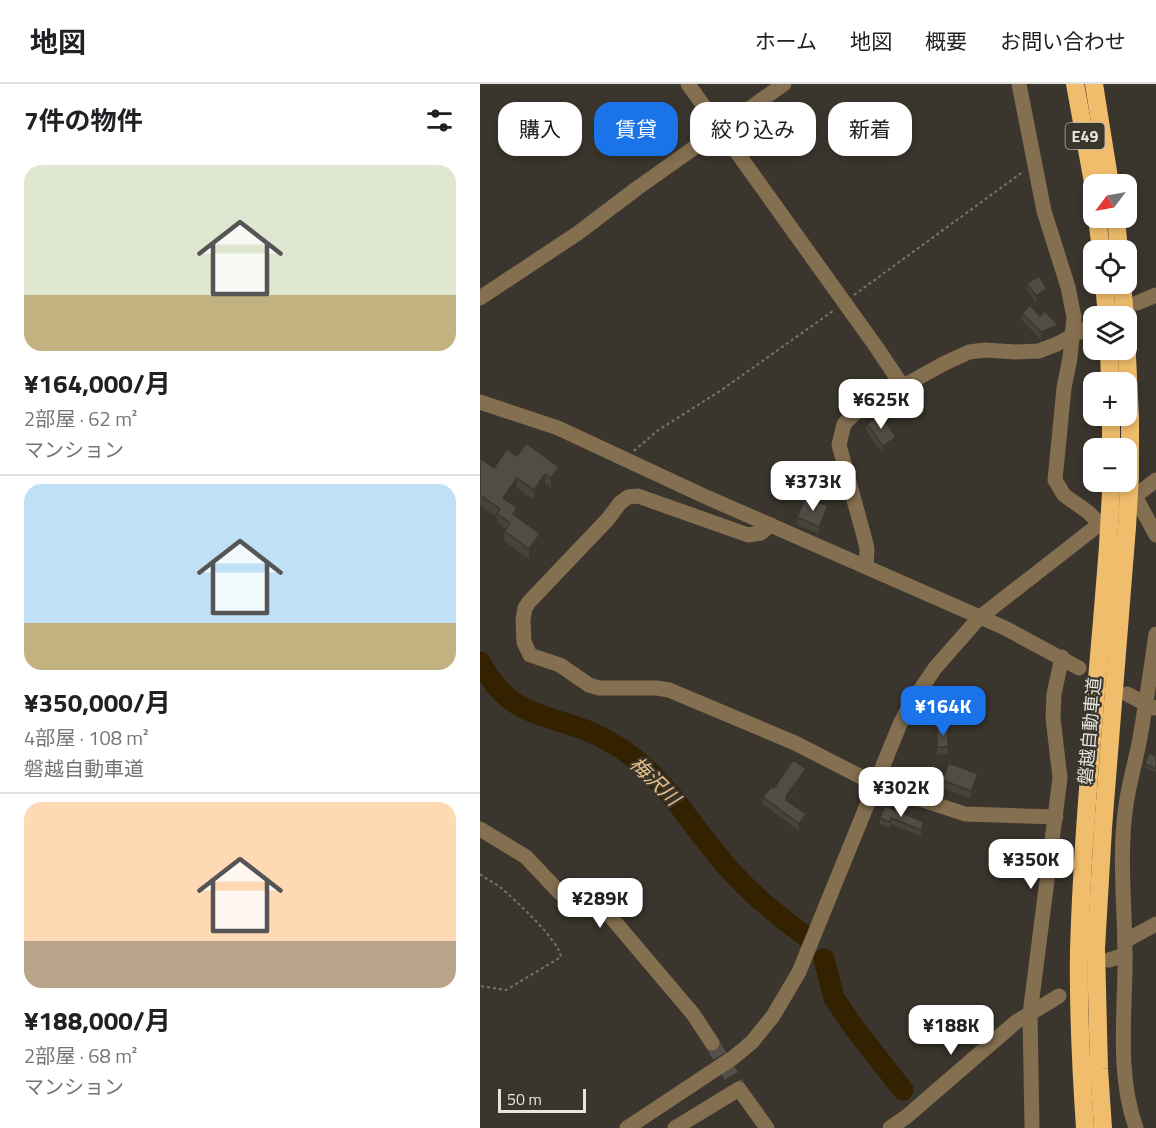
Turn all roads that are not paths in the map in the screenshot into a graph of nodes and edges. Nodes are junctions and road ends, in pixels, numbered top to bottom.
1 (688, 84) edge
2 (784, 84) edge
3 (1019, 84) edge
4 (1075, 84) edge
5 (1094, 84) edge
6 (701, 102) edge
7 (760, 102) edge
8 (690, 152) edge
9 (739, 156) edge
10 (1091, 174) edge
11 (1108, 174) edge
12 (1156, 295) edge
13 (480, 298) edge
14 (1137, 306) edge
15 (1083, 329) edge
16 (1073, 334) junction
17 (1127, 360) edge
18 (903, 387) junction
19 (480, 402) edge
20 (1156, 480) edge
21 (1111, 492) edge
22 (1135, 496) junction
23 (1100, 524) junction
24 (771, 525) junction
25 (1156, 534) edge
26 (866, 567) junction
27 (979, 618) junction
28 (1156, 634) edge
29 (1062, 657) junction
30 (1079, 668) dead end
31 (1127, 694) dead end
32 (1151, 706) edge
33 (877, 785) junction
34 (1056, 817) junction
35 (480, 829) edge
36 (1156, 924) edge
37 (1125, 948) junction
38 (1109, 960) dead end
39 (1059, 996) dead end
40 (1030, 1014) junction
41 (712, 1043) tunnel mouth
42 (627, 1128) edge
43 (675, 1128) edge
44 (767, 1128) edge
45 (890, 1128) edge
46 (1032, 1128) edge
47 (1085, 1128) edge
48 (1103, 1128) edge
49 (1136, 1128) edge

1 - 6 street
2 - 7 street
3 - 16 street
4 - 10 highway, E49
5 - 11 highway, E49
8 - 13 street
9 - 18 street
12 - 14 street
15 - 16 street
16 - 18 street
16 - 23 street
17 - 48 highway, 磐越自動車道, bridge
18 - 26 street
19 - 24 street
20 - 22 street
21 - 47 highway, 磐越自動車道, bridge
22 - 23 street
22 - 25 street
23 - 27 street
24 - 26 street
24 - 33 street
26 - 27 street
27 - 29 street
27 - 33 street
28 - 32 street
29 - 30 street
29 - 34 street
31 - 32 street
32 - 37 street
33 - 34 street
33 - 42 street
34 - 40 street
35 - 41 street
36 - 37 street
37 - 38 street
37 - 49 street
39 - 40 street
40 - 45 street
40 - 46 street
43 - 44 street

